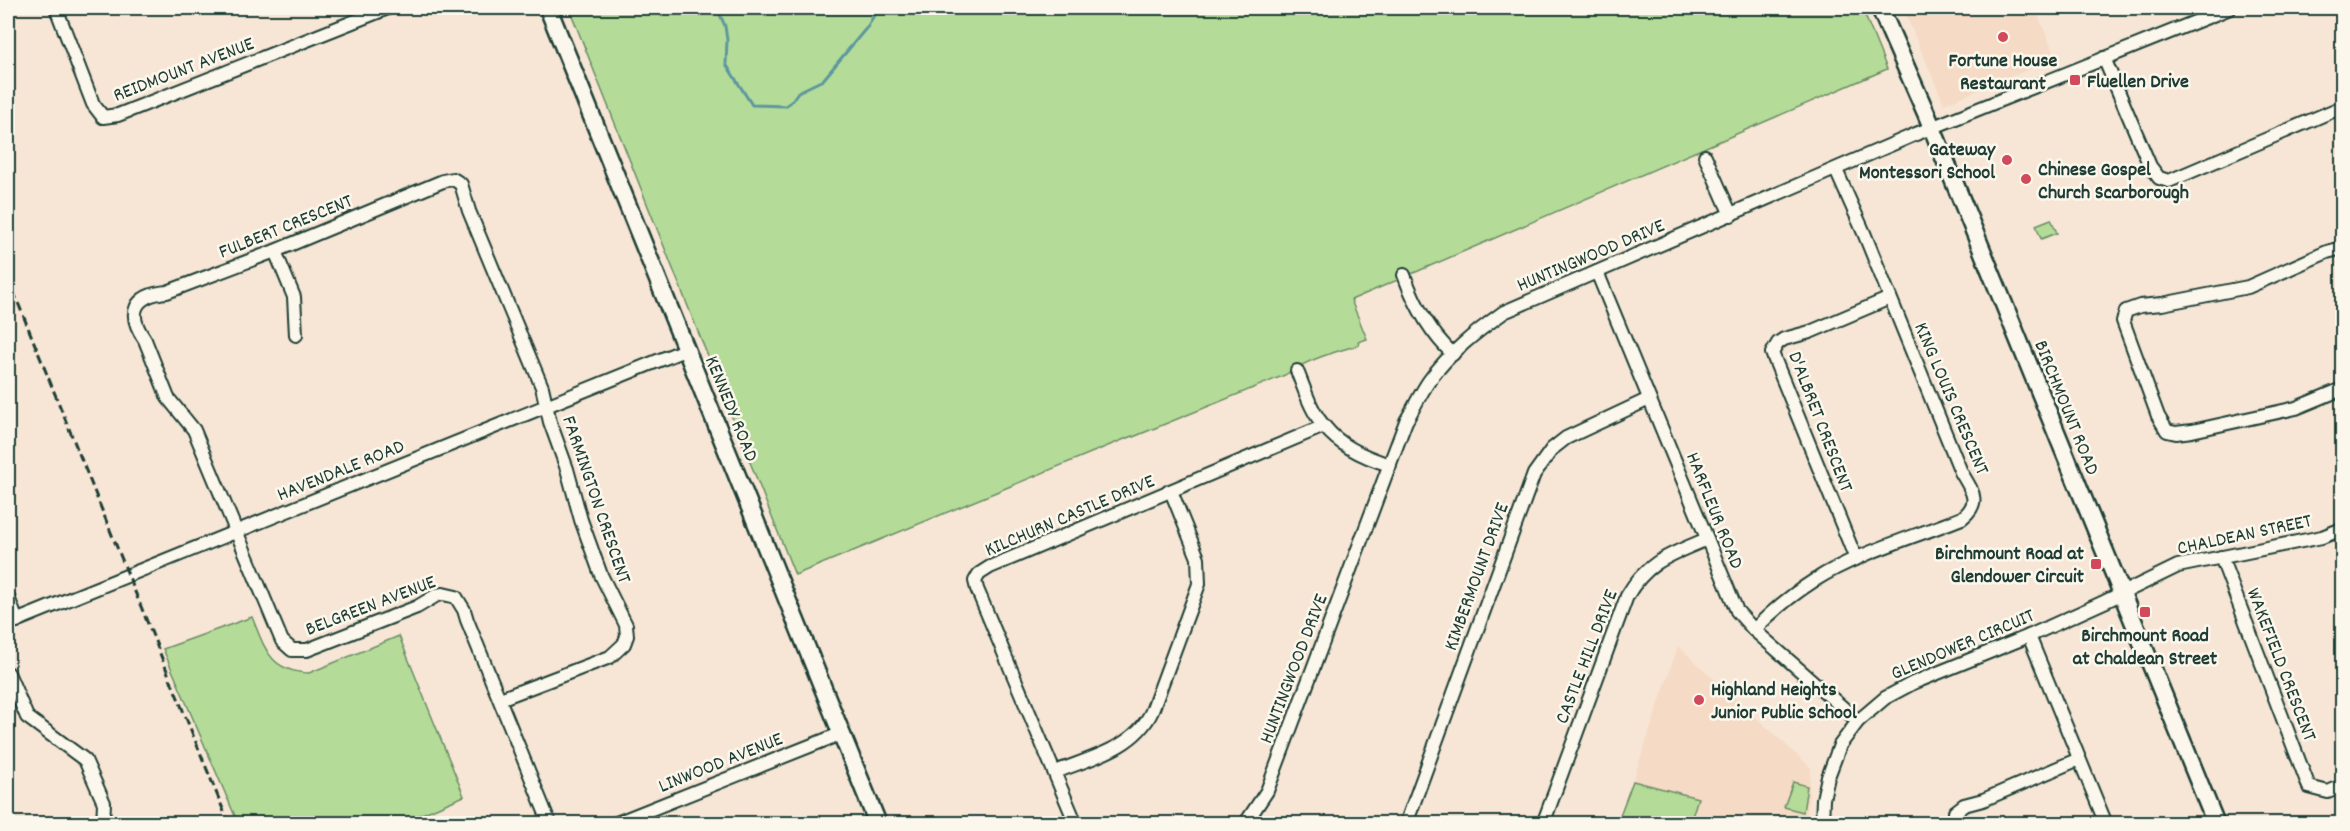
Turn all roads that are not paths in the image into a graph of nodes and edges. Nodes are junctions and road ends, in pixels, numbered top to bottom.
1 (56, 8) edge
2 (388, 8) edge
3 (548, 8) edge
4 (1881, 8) edge
5 (2230, 8) edge
6 (2104, 58) junction
7 (2343, 107) edge
8 (1932, 128) junction
9 (1705, 156) dead end
10 (1836, 170) junction
11 (1731, 215) junction
12 (2343, 248) edge
13 (275, 251) junction
14 (1597, 272) junction
15 (1404, 275) dead end
16 (1890, 298) junction
17 (296, 335) dead end
18 (687, 349) junction
19 (1453, 354) junction
20 (1297, 372) dead end
21 (2343, 389) edge
22 (1649, 399) junction
23 (546, 405) junction
24 (1324, 426) junction
25 (1390, 465) junction
26 (1171, 491) junction
27 (2343, 529) edge
28 (236, 532) junction
29 (1707, 540) junction
30 (2221, 557) junction
31 (1856, 560) junction
32 (2123, 594) junction
33 (8, 597) edge
34 (12, 623) edge
35 (1754, 630) junction
36 (2029, 636) junction
37 (8, 673) edge
38 (500, 699) junction
39 (1858, 721) junction
40 (840, 734) junction
41 (2079, 759) junction
42 (1056, 772) junction
43 (2343, 786) edge
44 (103, 824) edge
45 (550, 824) edge
46 (614, 824) edge
47 (878, 824) edge
48 (1076, 824) edge
49 (1245, 824) edge
50 (1406, 824) edge
51 (1543, 824) edge
52 (1822, 824) edge
53 (1955, 824) edge
54 (2106, 824) edge
55 (2216, 824) edge

1 - 2 street, REIDMOUNT AVENUE
3 - 18 main road, KENNEDY ROAD
4 - 8 main road, BIRCHMOUNT ROAD
5 - 6 street, HUNTINGWOOD DRIVE
6 - 7 street
6 - 8 street, HUNTINGWOOD DRIVE
8 - 10 street, HUNTINGWOOD DRIVE
8 - 32 main road, BIRCHMOUNT ROAD
9 - 11 street
10 - 11 street, HUNTINGWOOD DRIVE
10 - 16 street, KING LOUIS CRESCENT
11 - 14 street, HUNTINGWOOD DRIVE
12 - 21 street
13 - 17 street
13 - 23 street, FULBERT CRESCENT
13 - 28 street, FULBERT CRESCENT
14 - 19 street, HUNTINGWOOD DRIVE
14 - 22 street, HARFLEUR ROAD
15 - 19 street
16 - 31 street, KING LOUIS CRESCENT
16 - 31 street, D'ALBRET CRESCENT
18 - 23 street, HAVENDALE ROAD
18 - 40 main road, KENNEDY ROAD
19 - 25 street, HUNTINGWOOD DRIVE
20 - 24 street
22 - 29 street, HARFLEUR ROAD
22 - 50 street, KIMBERMOUNT DRIVE
23 - 28 street, HAVENDALE ROAD
23 - 38 street, FARMINGTON CRESCENT
24 - 25 street
24 - 26 street, KILCHURN CASTLE DRIVE
25 - 49 street, HUNTINGWOOD DRIVE
26 - 42 street
26 - 42 street, KILCHURN CASTLE DRIVE
27 - 30 street, CHALDEAN STREET
28 - 34 street, HAVENDALE ROAD
28 - 38 street, BELGREEN AVENUE
29 - 35 street, HARFLEUR ROAD
29 - 51 street, CASTLE HILL DRIVE
30 - 32 street, CHALDEAN STREET
30 - 43 street, WAKEFIELD CRESCENT
31 - 35 street, KING LOUIS CRESCENT
32 - 36 street, GLENDOWER CIRCUIT
32 - 55 main road, BIRCHMOUNT ROAD
33 - 34 street
35 - 39 street, HARFLEUR ROAD
36 - 39 street, GLENDOWER CIRCUIT
36 - 41 street
37 - 44 street
38 - 45 street, BELGREEN AVENUE
39 - 52 street, GLENDOWER CIRCUIT
40 - 46 street, LINWOOD AVENUE
40 - 47 main road, KENNEDY ROAD
41 - 53 street
41 - 54 street
42 - 48 street, KILCHURN CASTLE DRIVE

